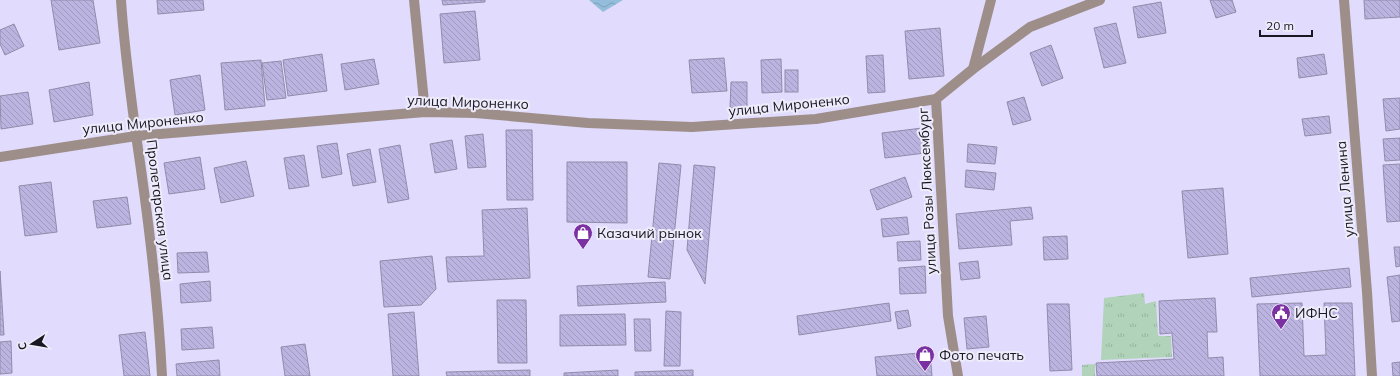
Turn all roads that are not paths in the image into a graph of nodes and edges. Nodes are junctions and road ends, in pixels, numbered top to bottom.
1 (121, 0) edge
2 (414, 0) edge
3 (991, 0) edge
4 (1100, 0) edge
5 (1344, 0) edge
6 (973, 69) junction
7 (936, 99) junction
8 (425, 112) junction
9 (136, 136) junction
10 (0, 157) edge
11 (162, 376) edge
12 (958, 376) edge
13 (1372, 376) edge

1 - 9 street, Пролетарская улица
2 - 8 street
3 - 6 street
4 - 6 street
5 - 13 street, улица Ленина
6 - 7 street, улица Розы Люксембург
7 - 8 street, улица Мироненко
7 - 12 street, улица Розы Люксембург
8 - 9 street, улица Мироненко
9 - 10 street, улица Мироненко
9 - 11 street, Пролетарская улица

